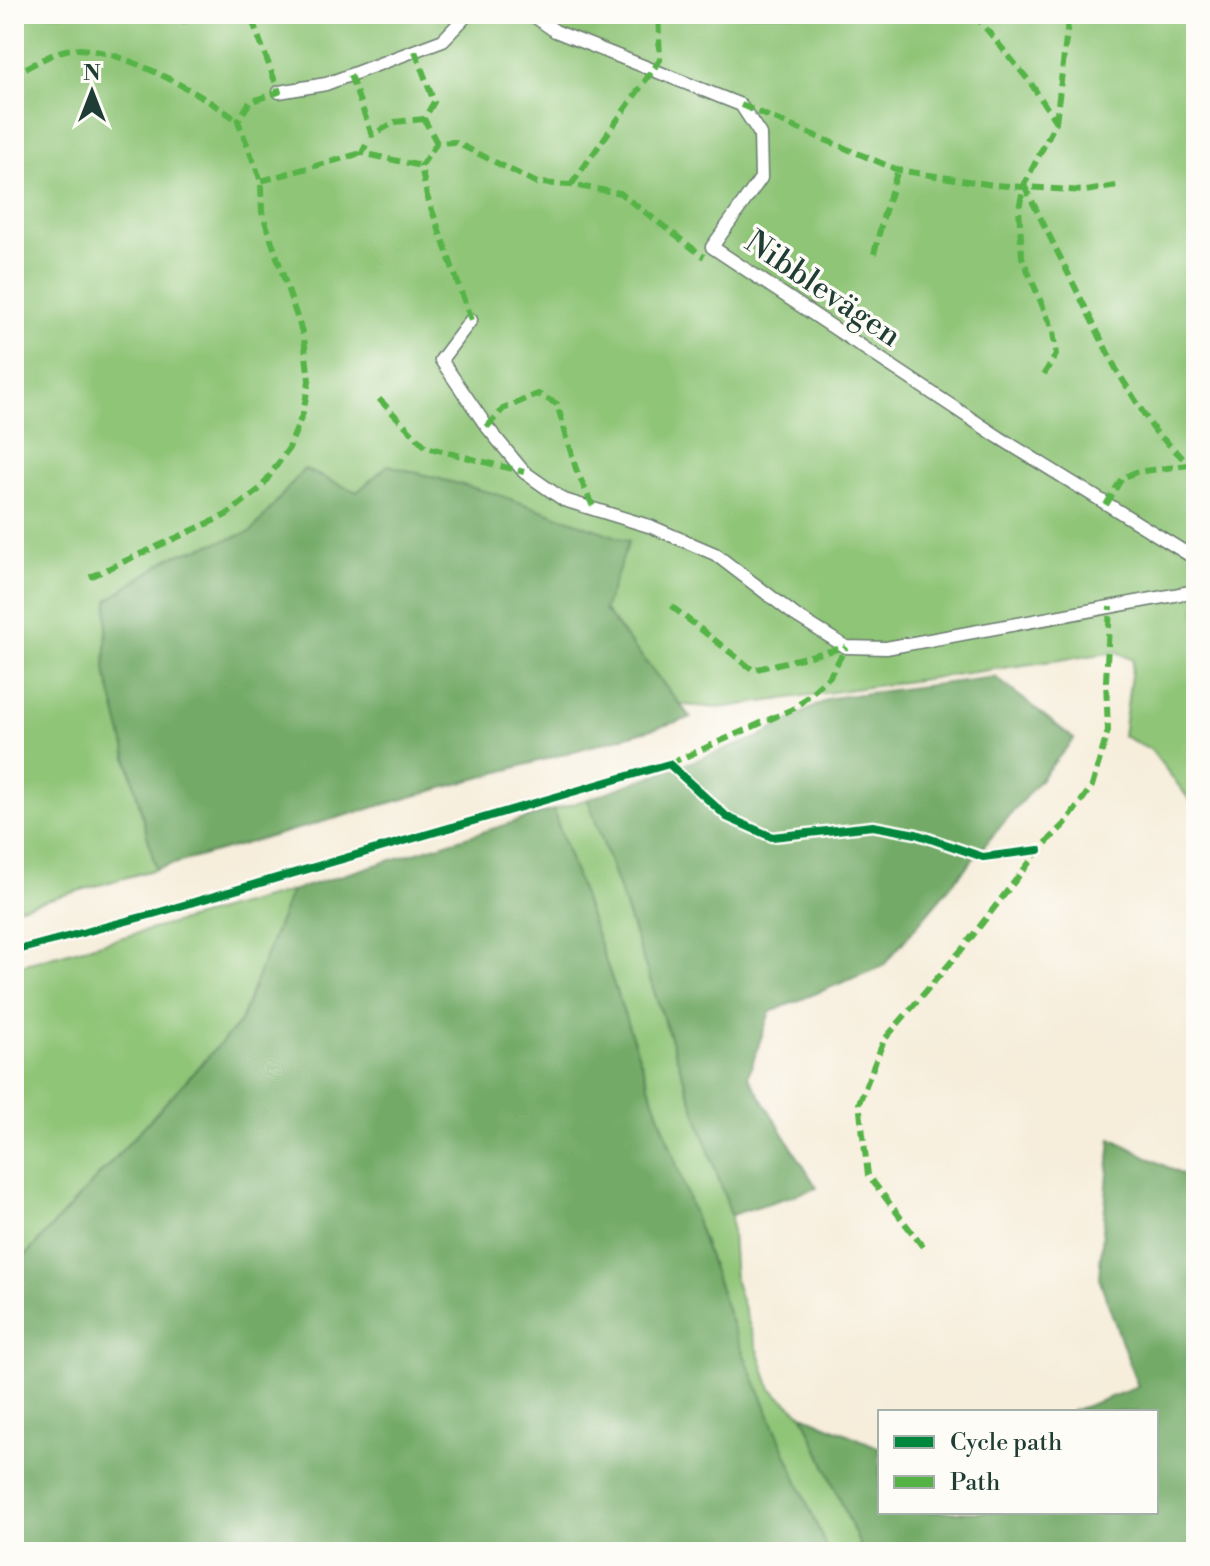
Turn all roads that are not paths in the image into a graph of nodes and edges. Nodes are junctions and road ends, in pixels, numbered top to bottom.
1 (468, 14) edge
2 (531, 14) edge
3 (279, 92) dead end
4 (471, 320) dead end
5 (1196, 559) edge
6 (1196, 591) edge

1 - 3 lane
2 - 5 lane, Nibblevägen
4 - 6 lane

